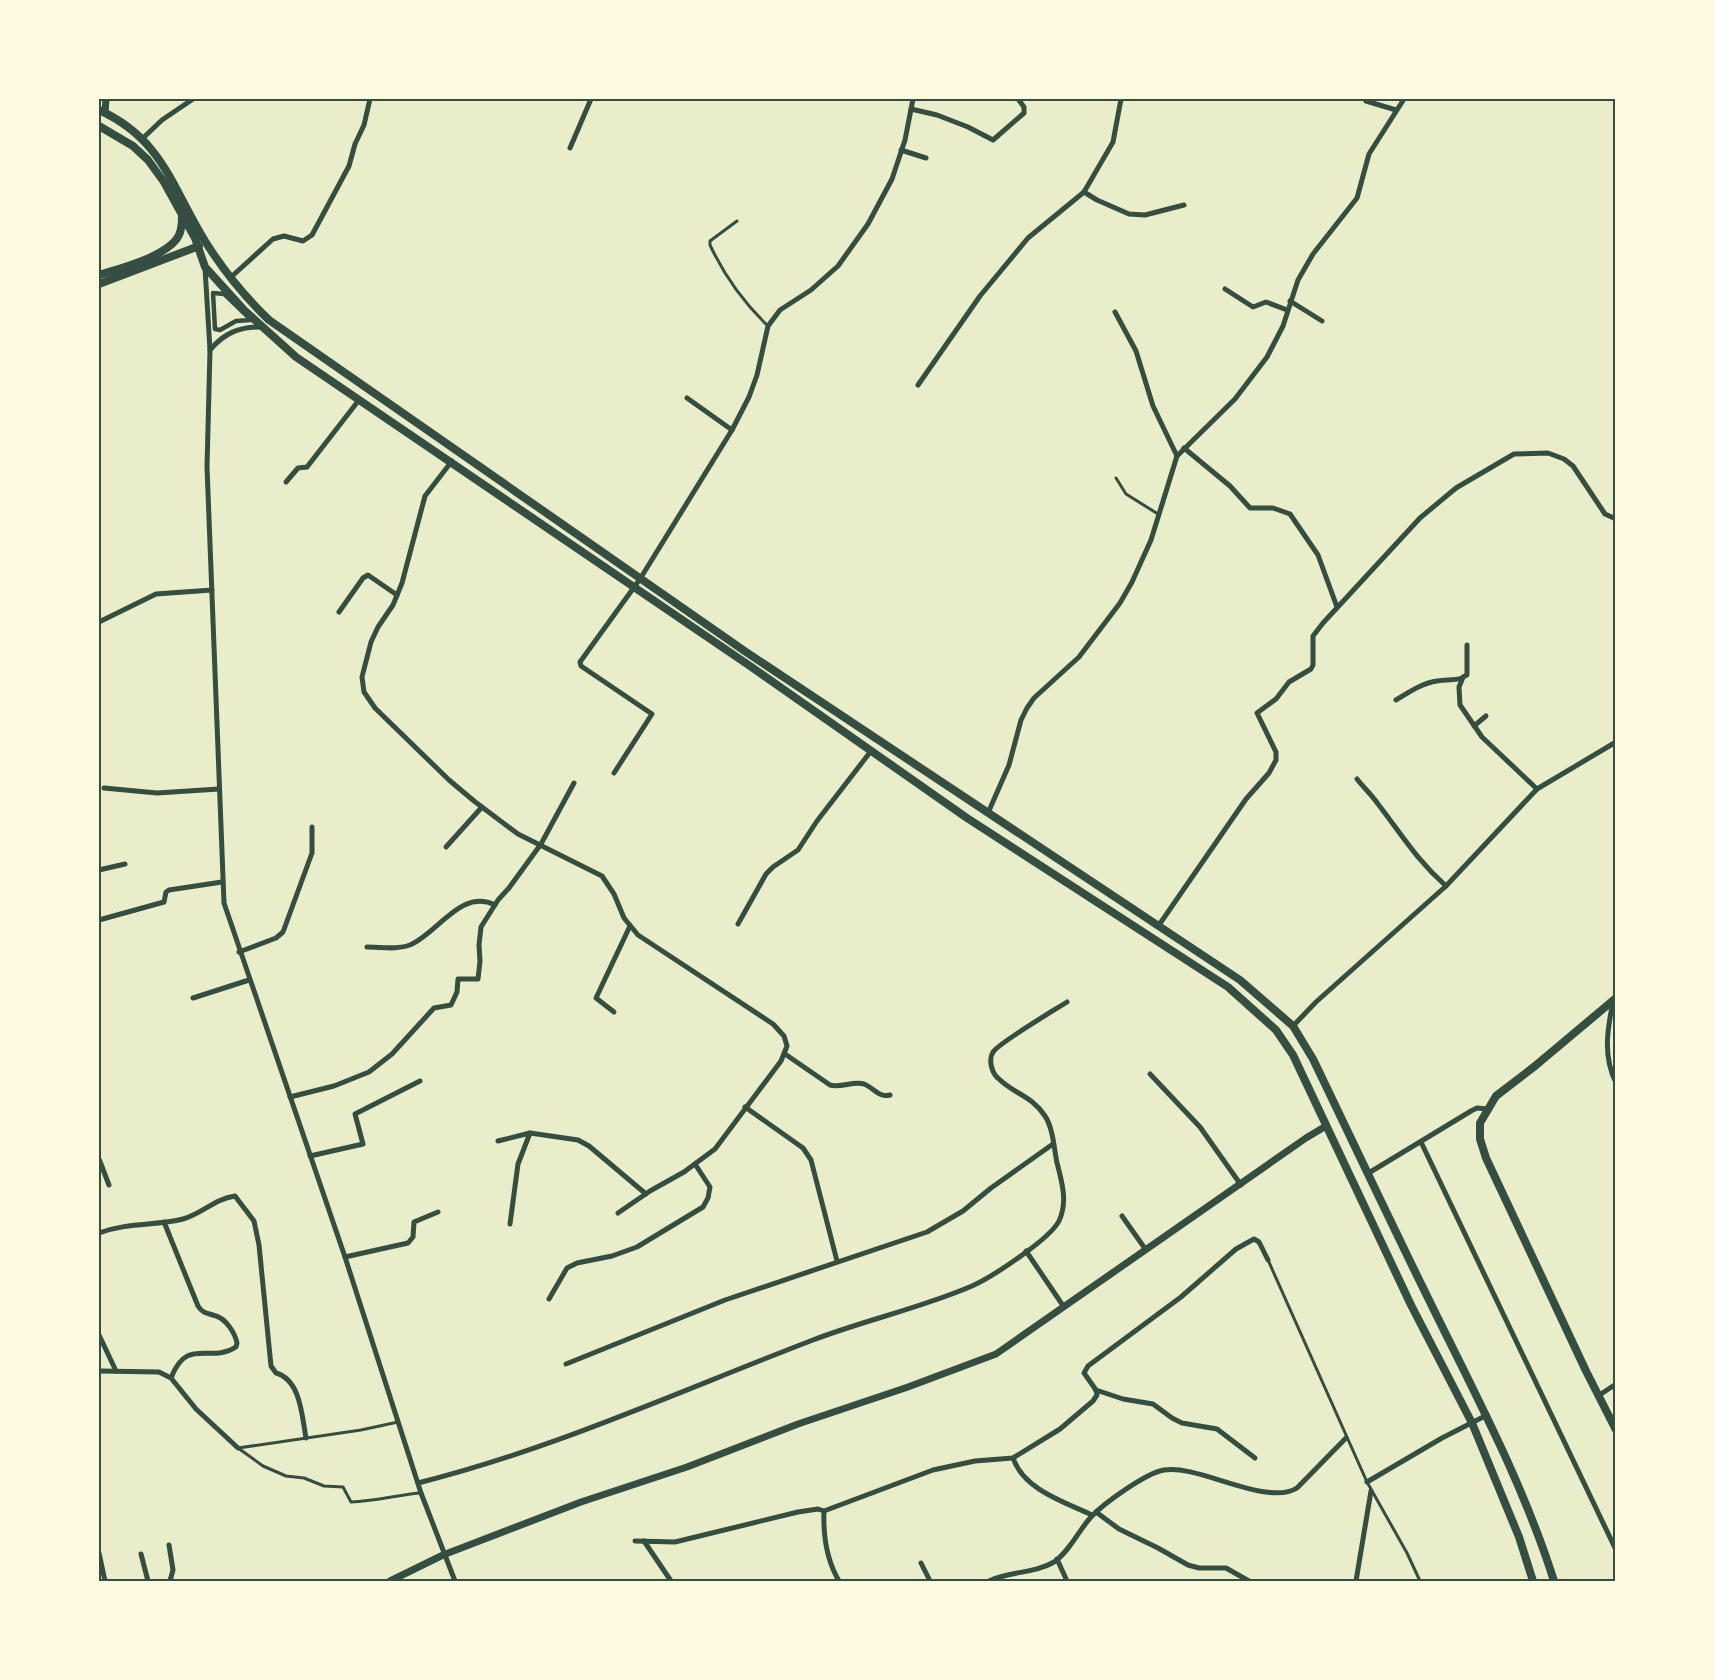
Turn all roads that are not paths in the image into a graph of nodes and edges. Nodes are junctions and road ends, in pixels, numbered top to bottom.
1 (106, 99) edge
2 (193, 99) edge
3 (370, 99) edge
4 (591, 99) edge
5 (913, 99) edge
6 (1018, 99) edge
7 (1121, 99) edge
8 (1404, 99) edge
9 (1366, 101) dead end
10 (911, 109) junction
11 (1396, 110) junction
12 (102, 112) edge
13 (99, 126) edge
14 (142, 139) junction
15 (570, 148) dead end
16 (901, 150) junction
17 (926, 158) dead end
18 (1084, 192) junction
19 (1184, 205) dead end
20 (182, 215) junction
21 (737, 221) dead end
22 (199, 246) junction
23 (205, 267) junction
24 (99, 275) edge
25 (230, 278) junction
26 (99, 284) edge
27 (1225, 289) dead end
28 (1290, 301) junction
29 (1287, 310) junction
30 (1114, 312) dead end
31 (1322, 321) dead end
32 (768, 326) junction
33 (261, 327) junction
34 (220, 330) joint
35 (210, 350) junction
36 (918, 385) dead end
37 (687, 398) dead end
38 (359, 400) junction
39 (732, 430) junction
40 (1184, 448) junction
41 (1177, 456) junction
42 (452, 461) junction
43 (1116, 478) dead end
44 (286, 482) dead end
45 (1158, 514) junction
46 (1616, 519) edge
47 (640, 579) junction
48 (633, 588) junction
49 (212, 590) junction
50 (397, 595) junction
51 (1337, 607) junction
52 (339, 612) dead end
53 (99, 622) edge
54 (1467, 645) dead end
55 (1463, 677) junction
56 (1396, 700) dead end
57 (1486, 716) dead end
58 (1474, 726) junction
59 (1616, 742) edge
60 (871, 751) junction
61 (614, 773) dead end
62 (1357, 779) dead end
63 (574, 783) dead end
64 (104, 788) dead end
65 (219, 789) junction
66 (1537, 789) junction
67 (482, 807) junction
68 (988, 814) junction
69 (312, 827) dead end
70 (541, 844) junction
71 (446, 847) dead end
72 (125, 864) dead end
73 (99, 870) edge
74 (222, 882) junction
75 (1446, 886) junction
76 (495, 904) junction
77 (99, 920) edge
78 (738, 924) dead end
79 (1159, 925) junction
80 (630, 926) junction
81 (367, 948) dead end
82 (239, 952) junction
83 (249, 980) junction
84 (193, 998) dead end
85 (1615, 1000) edge
86 (1067, 1002) dead end
87 (614, 1011) dead end
88 (1293, 1026) junction
89 (785, 1054) junction
90 (1150, 1074) dead end
91 (420, 1081) dead end
92 (1616, 1083) edge
93 (1501, 1093) junction
94 (890, 1095) dead end
95 (290, 1097) junction
96 (745, 1107) junction
97 (1487, 1109) junction
98 (1326, 1126) junction
99 (1480, 1128) junction
100 (530, 1133) junction
101 (498, 1141) dead end
102 (1421, 1142) junction
103 (1053, 1143) junction
104 (310, 1156) junction
105 (99, 1159) edge
106 (695, 1164) junction
107 (1367, 1174) junction
108 (109, 1185) dead end
109 (1241, 1185) junction
110 (646, 1194) junction
111 (438, 1212) dead end
112 (618, 1213) dead end
113 (1122, 1216) dead end
114 (164, 1221) junction
115 (510, 1224) dead end
116 (99, 1233) edge
117 (1146, 1250) junction
118 (1026, 1251) junction
119 (345, 1257) junction
120 (1268, 1260) joint
121 (837, 1261) junction
122 (549, 1299) dead end
123 (1064, 1307) junction
124 (99, 1335) edge
125 (566, 1364) dead end
126 (99, 1371) edge
127 (116, 1371) junction
128 (171, 1378) junction
129 (1616, 1384) edge
130 (1096, 1390) junction
131 (1598, 1396) junction
132 (1487, 1415) junction
133 (398, 1422) junction
134 (1472, 1423) junction
135 (1616, 1430) edge
136 (306, 1438) junction
137 (1346, 1438) junction
138 (238, 1448) junction
139 (1013, 1458) junction
140 (1255, 1458) dead end
141 (418, 1482) junction
142 (1367, 1482) junction
143 (1371, 1491) junction
144 (421, 1493) junction
145 (824, 1511) junction
146 (1094, 1514) junction
147 (635, 1541) dead end
148 (644, 1541) junction
149 (169, 1545) dead end
150 (1616, 1550) edge
151 (99, 1552) edge
152 (141, 1554) dead end
153 (443, 1555) junction
154 (1057, 1559) junction
155 (921, 1563) dead end
156 (105, 1581) edge
157 (148, 1581) edge
158 (170, 1581) edge
159 (390, 1581) edge
160 (455, 1581) edge
161 (671, 1581) edge
162 (839, 1581) edge
163 (930, 1581) edge
164 (988, 1581) edge
165 (1067, 1581) edge
166 (1249, 1581) edge
167 (1356, 1581) edge
168 (1420, 1581) edge
169 (1533, 1581) edge
170 (1554, 1581) edge

1 - 12 street
2 - 14 street
3 - 25 street
4 - 15 street
5 - 10 street
6 - 10 street
7 - 18 street
8 - 11 street
9 - 11 street
10 - 16 street
11 - 28 street
12 - 14 main road
13 - 20 main road
14 - 25 main road
16 - 17 street
16 - 32 street
18 - 19 street
18 - 36 street
20 - 22 main road
20 - 24 main road
21 - 32 lane
22 - 23 main road
22 - 26 main road
23 - 33 main road
23 - 35 street
25 - 47 main road
27 - 29 street
28 - 29 street
28 - 31 street
29 - 40 street
30 - 41 street
32 - 39 street
33 - 35 street
33 - 38 main road
34 - 34 street
35 - 49 street
37 - 39 street
38 - 42 main road
38 - 44 street
39 - 47 street
40 - 41 street
40 - 51 street
41 - 45 street
42 - 48 main road
42 - 50 street
43 - 45 lane
45 - 68 street
46 - 51 street
47 - 48 street
47 - 68 main road
48 - 60 main road
48 - 61 street
49 - 53 street
49 - 65 street
50 - 52 street
50 - 67 street
51 - 79 street
54 - 55 street
55 - 56 street
55 - 58 street
57 - 58 street
58 - 66 street
59 - 66 street
60 - 78 street
60 - 98 main road
62 - 75 street
63 - 70 street
64 - 65 street
65 - 74 street
66 - 75 street
67 - 70 street
67 - 71 street
68 - 79 main road
69 - 82 street
70 - 76 street
70 - 80 street
72 - 73 street
74 - 77 street
74 - 82 street
75 - 88 street
76 - 81 street
76 - 95 street
79 - 88 main road
80 - 87 street
80 - 89 street
82 - 83 street
83 - 84 street
83 - 95 street
85 - 92 street
85 - 93 main road
86 - 103 street
88 - 107 main road
89 - 94 street
89 - 96 street
90 - 109 street
91 - 104 street
93 - 97 main road
93 - 99 main road
95 - 104 street
96 - 106 street
96 - 121 street
97 - 99 main road
97 - 102 street
98 - 109 street
98 - 134 main road
99 - 131 main road
100 - 101 street
100 - 110 street
100 - 115 street
102 - 107 street
102 - 150 street
103 - 118 street
103 - 121 street
104 - 119 street
105 - 108 street
106 - 110 street
106 - 122 street
107 - 132 main road
109 - 117 street
110 - 112 street
111 - 119 street
113 - 117 street
114 - 116 street
114 - 128 street
114 - 136 street
117 - 123 street
118 - 123 street
118 - 141 street
119 - 133 street
120 - 130 street
120 - 137 lane
121 - 125 street
123 - 153 street
124 - 127 street
126 - 127 street
127 - 128 street
128 - 138 street
129 - 131 street
130 - 139 street
130 - 140 street
131 - 135 main road
132 - 134 street
132 - 170 main road
133 - 136 lane
133 - 141 street
134 - 142 street
134 - 169 main road
136 - 138 lane
137 - 142 lane
137 - 146 street
138 - 144 lane
139 - 145 street
139 - 146 street
141 - 144 street
142 - 143 lane
143 - 167 street
143 - 168 lane
144 - 153 street
145 - 148 street
145 - 162 street
146 - 154 street
146 - 166 street
147 - 148 street
148 - 161 street
149 - 158 street
151 - 156 street
152 - 157 street
153 - 159 street
153 - 160 street
154 - 164 street
154 - 165 street
155 - 163 street

